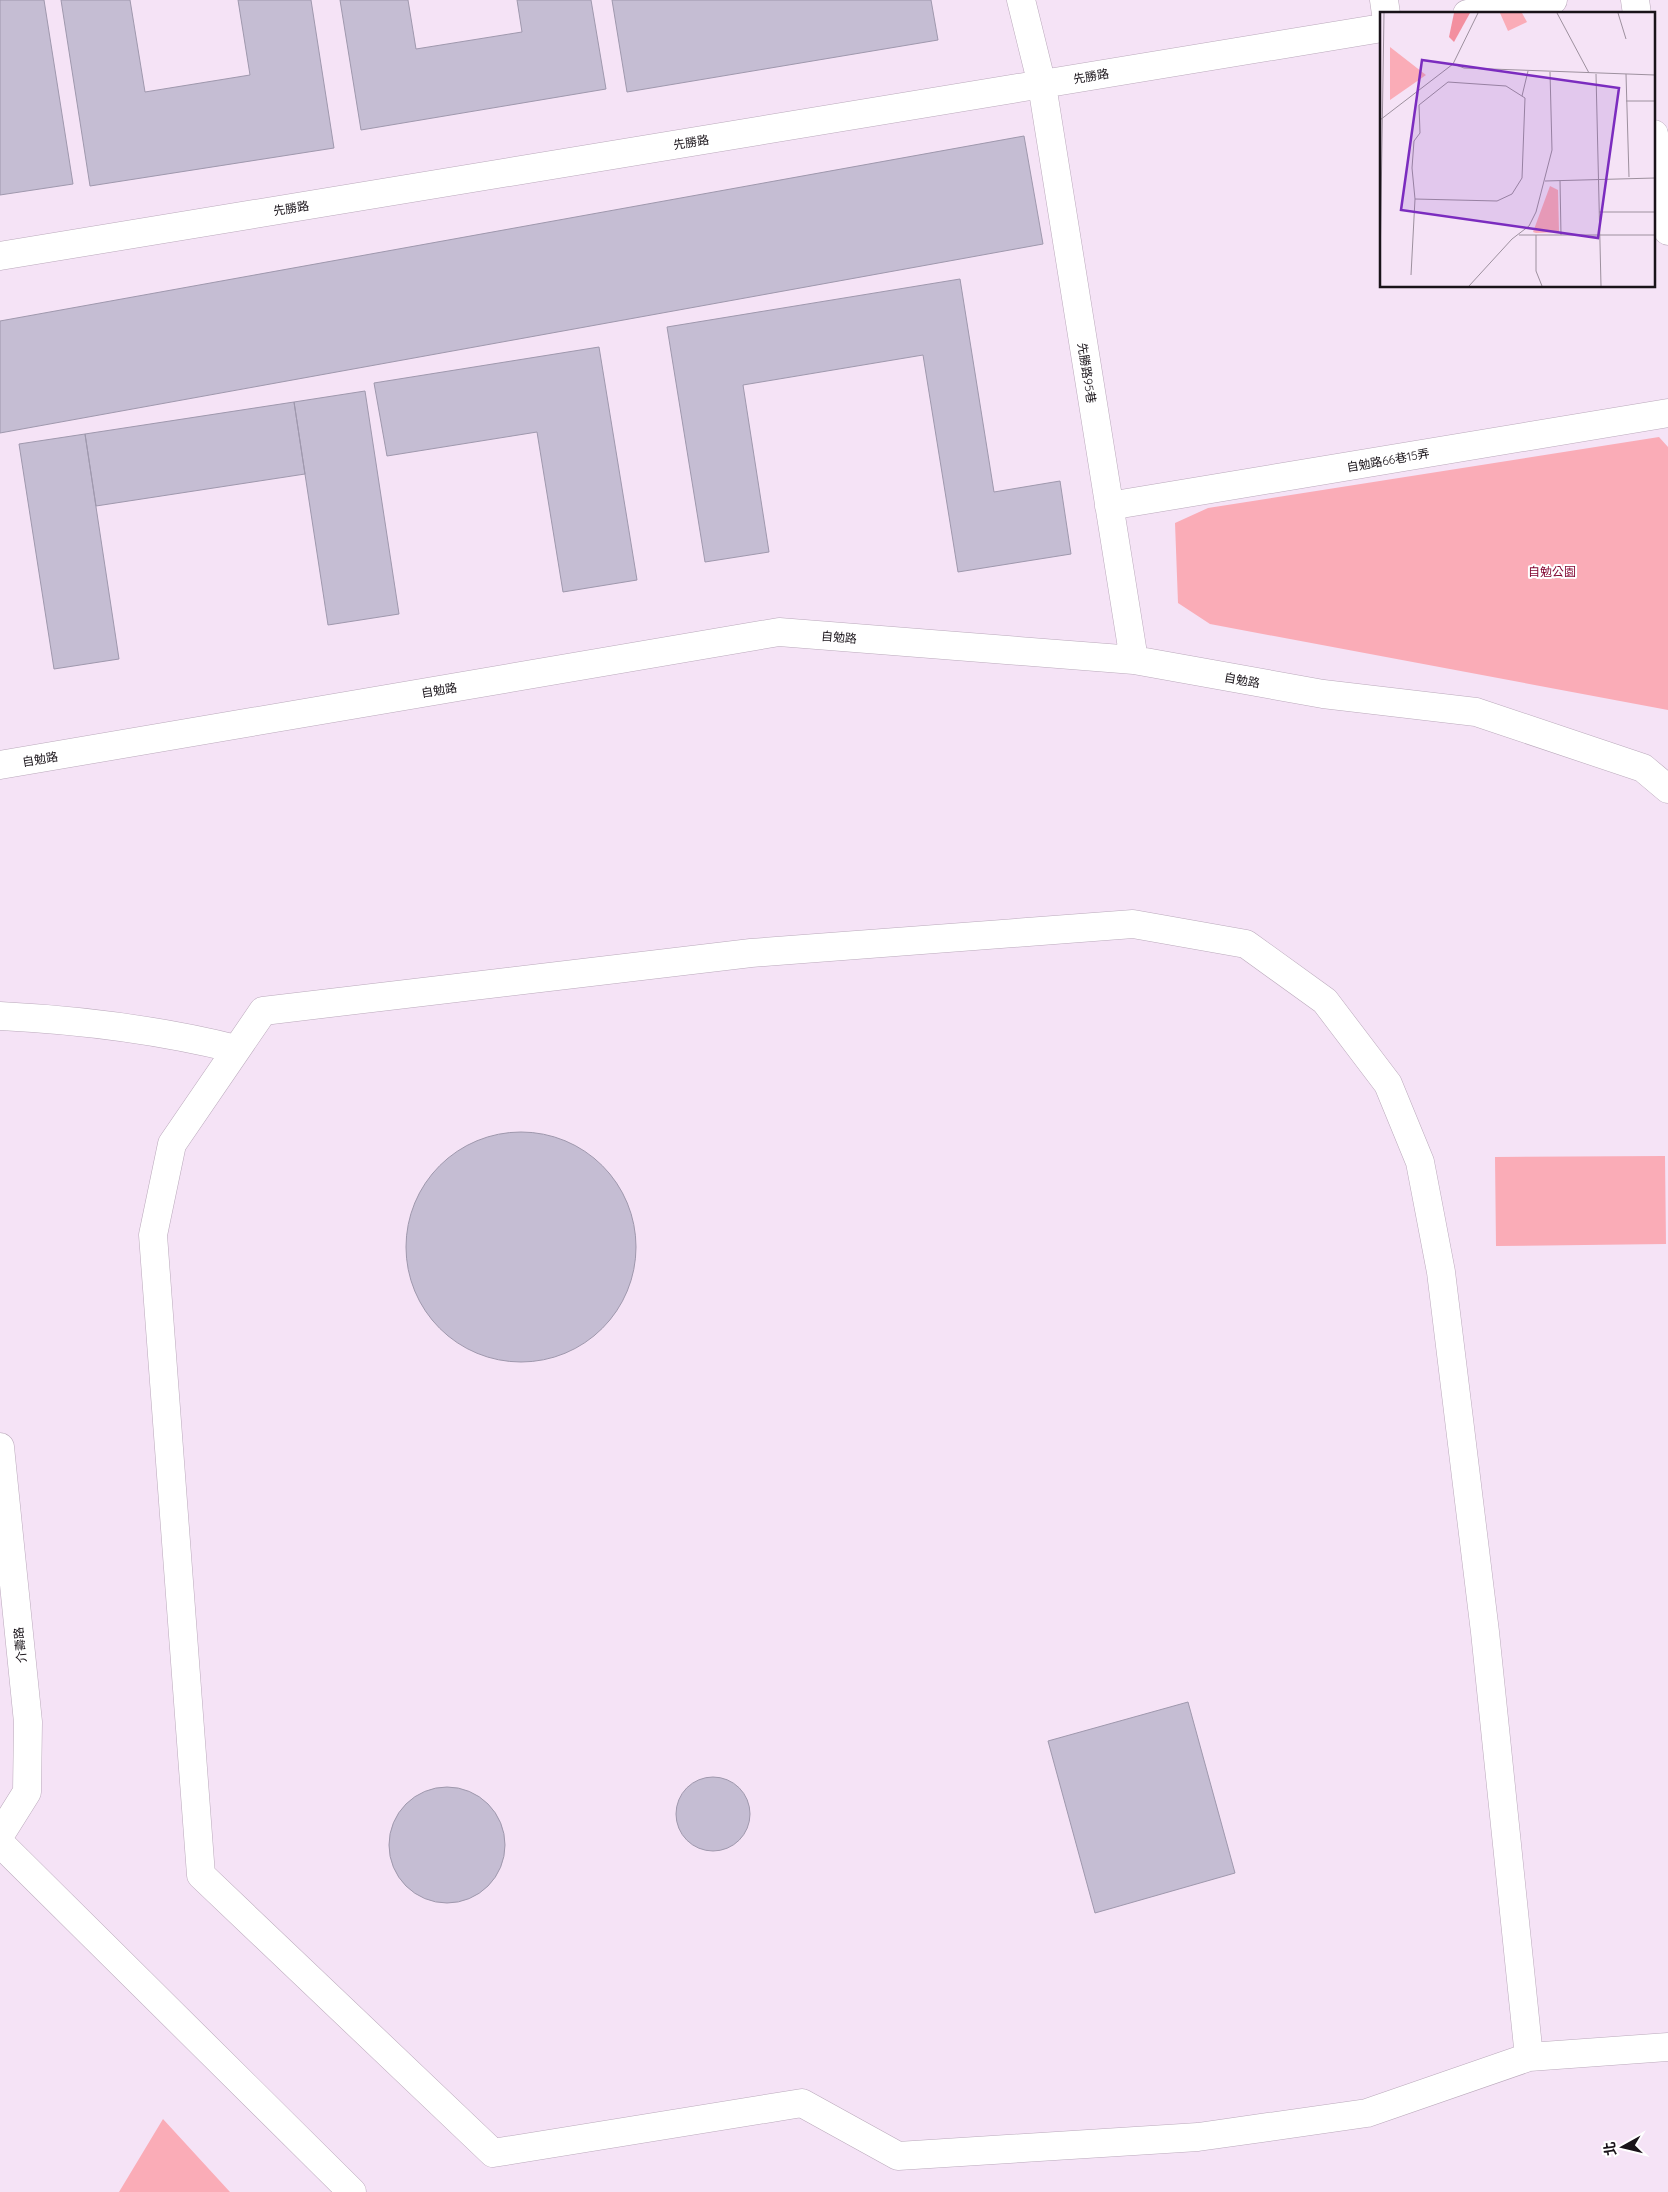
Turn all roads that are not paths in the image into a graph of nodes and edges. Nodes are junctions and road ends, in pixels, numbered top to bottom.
1 (1021, 0) edge
2 (1553, 0) edge
3 (1479, 12) edge
4 (1380, 28) edge
5 (1042, 85) junction
6 (1656, 148) edge
7 (1668, 231) edge
8 (0, 256) edge
9 (1668, 413) edge
10 (1109, 506) junction
11 (1134, 660) junction
12 (0, 765) edge
13 (1668, 789) edge
14 (0, 1016) edge
15 (236, 1049) junction
16 (0, 1447) edge
17 (0, 1836) edge
18 (0, 1843) edge
19 (1668, 2047) edge
20 (1529, 2057) junction
21 (352, 2192) edge

1 - 5 street, 先勝路95巷
2 - 3 street
4 - 5 street, 先勝路
5 - 8 street, 先勝路
5 - 10 street, 先勝路95巷
6 - 7 street
9 - 10 street, 自勉路66巷15弄
10 - 11 street, 先勝路95巷
11 - 12 street, 自勉路
11 - 13 street, 自勉路
14 - 15 street
15 - 20 street
15 - 20 street
16 - 17 street, 介壽路
18 - 21 street
19 - 20 street

